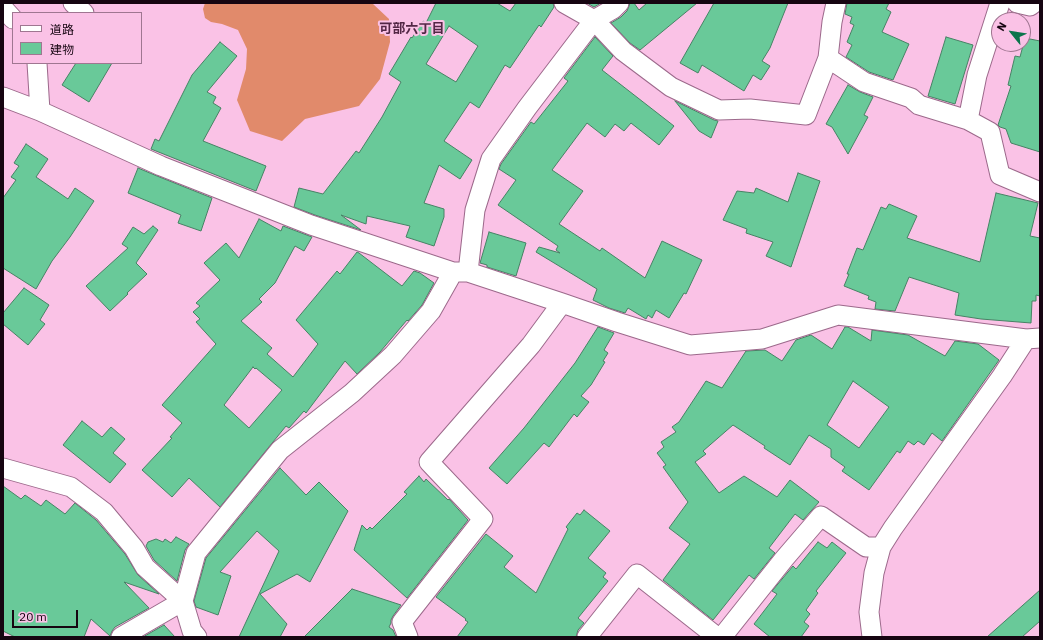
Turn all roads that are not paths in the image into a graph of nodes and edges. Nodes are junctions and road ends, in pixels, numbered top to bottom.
1 (74, 3) edge
2 (564, 3) edge
3 (619, 3) edge
4 (836, 3) edge
5 (1000, 3) edge
6 (1016, 3) edge
7 (1034, 3) edge
8 (3, 8) edge
9 (83, 12) edge
10 (12, 18) edge
11 (594, 20) junction
12 (828, 58) junction
13 (37, 64) edge
14 (3, 97) edge
15 (40, 111) junction
16 (968, 120) junction
17 (1040, 192) edge
18 (461, 272) junction
19 (562, 303) junction
20 (1033, 338) edge
21 (3, 468) edge
22 (881, 547) junction
23 (183, 601) junction
24 (121, 637) edge
25 (197, 637) edge
26 (408, 637) edge
27 (587, 637) edge
28 (717, 637) edge
29 (722, 637) edge
30 (872, 637) edge

1 - 9 street
2 - 11 street
3 - 11 street
4 - 12 street
5 - 16 street
6 - 7 street
8 - 10 street
11 - 12 street
11 - 18 street
12 - 16 street
13 - 15 street
14 - 15 street
15 - 18 street
16 - 17 street
18 - 19 street
18 - 23 street
19 - 20 street
19 - 26 street
20 - 22 street
21 - 23 street
22 - 29 street
22 - 30 street
23 - 24 street
23 - 25 street
27 - 28 street

